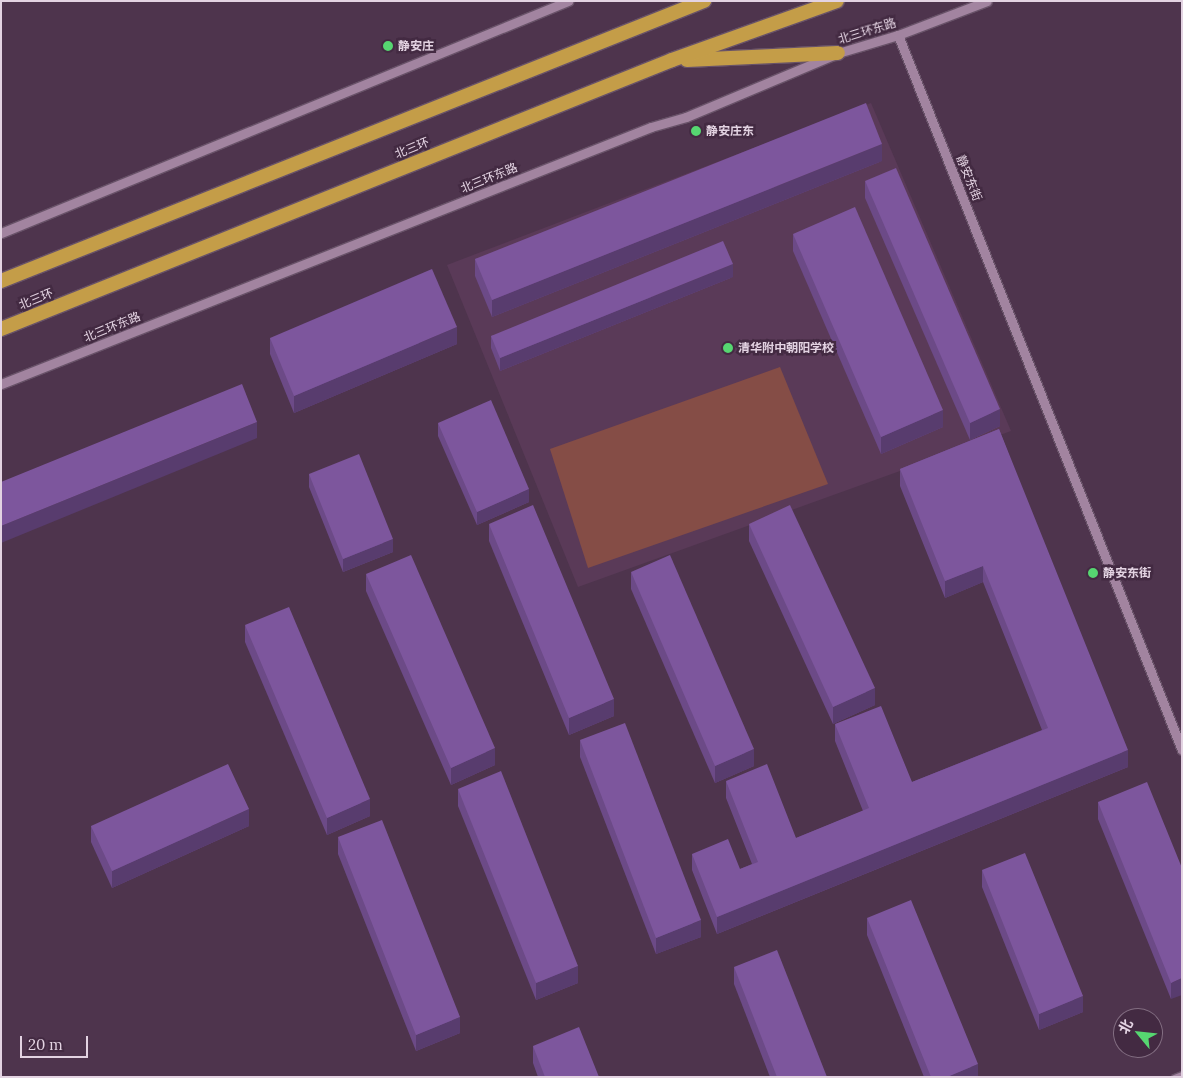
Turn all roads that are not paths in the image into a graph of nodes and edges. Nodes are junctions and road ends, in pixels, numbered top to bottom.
1 (568, 1) edge
2 (704, 1) edge
3 (837, 1) edge
4 (987, 1) edge
5 (898, 35) junction
6 (838, 53) junction
7 (672, 60) junction
8 (1, 232) edge
9 (1, 281) edge
10 (1, 329) edge
11 (1, 384) edge
12 (1182, 750) edge
13 (1182, 1074) edge
14 (1174, 1077) edge

1 - 8 street
2 - 9 highway
3 - 7 highway, 北三环
4 - 5 street, 北三环东路
5 - 6 street, 北三环东路
5 - 12 street, 静安东街
6 - 7 highway
6 - 11 street, 北三环东路
7 - 10 highway, 北三环
13 - 14 street

